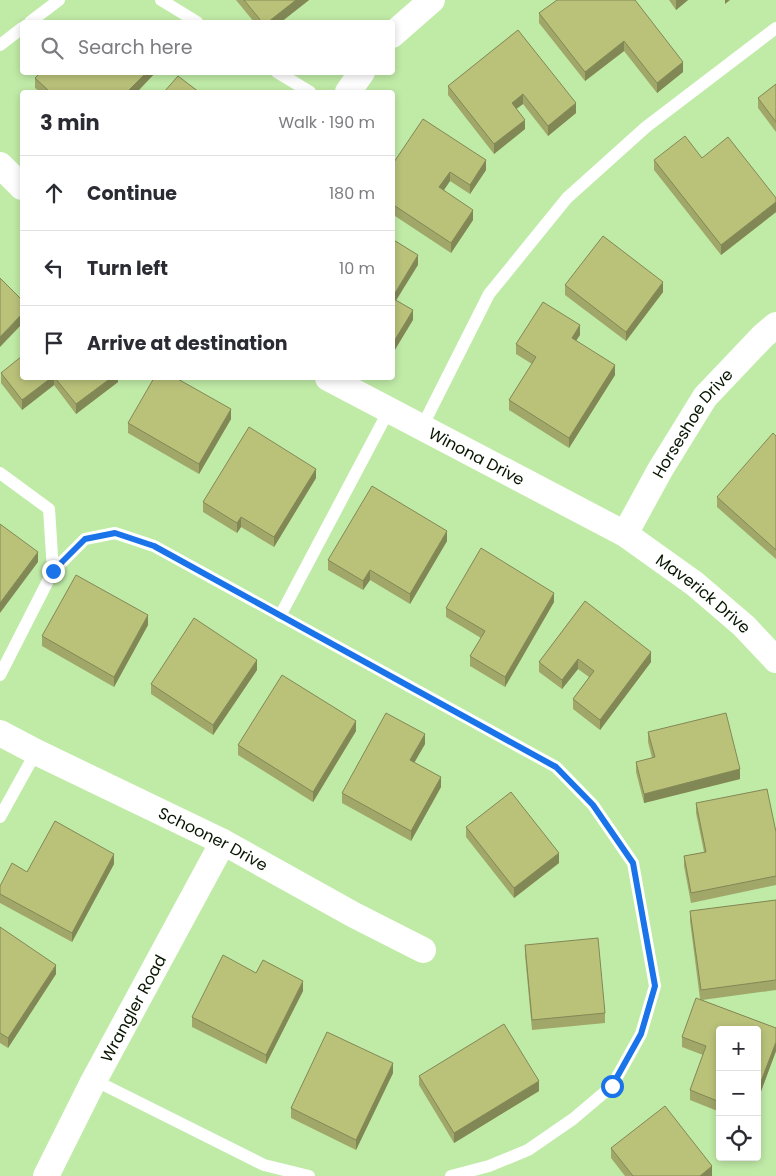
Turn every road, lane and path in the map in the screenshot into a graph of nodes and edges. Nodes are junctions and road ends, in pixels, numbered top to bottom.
1 (59, 0) edge
2 (161, 0) edge
3 (432, 0) edge
4 (33, 20) edge
5 (194, 20) edge
6 (776, 28) edge
7 (20, 30) edge
8 (395, 32) edge
9 (0, 45) edge
10 (283, 75) edge
11 (360, 75) edge
12 (307, 90) edge
13 (349, 90) edge
14 (0, 165) edge
15 (20, 185) edge
16 (776, 325) edge
17 (332, 380) edge
18 (388, 410) junction
19 (422, 427) junction
20 (0, 473) edge
21 (625, 534) junction
22 (53, 571) junction
23 (280, 616) junction
24 (769, 649) edge
25 (0, 676) edge
26 (0, 733) edge
27 (36, 752) junction
28 (0, 817) edge
29 (223, 842) junction
30 (423, 950) dead end
31 (94, 1080) junction
32 (46, 1176) edge
33 (309, 1176) edge
34 (450, 1176) edge

1 - 4 lane
2 - 5 lane
3 - 8 street
6 - 19 lane
7 - 9 lane
10 - 12 lane
11 - 13 street
14 - 15 street
16 - 21 street, Horseshoe Drive
17 - 18 street, Winona Drive
18 - 19 street, Winona Drive
18 - 23 lane
19 - 21 street, Winona Drive
20 - 22 lane
21 - 24 street, Maverick Drive
22 - 23 lane
22 - 25 lane
23 - 34 lane
26 - 27 street, Schooner Drive
27 - 28 lane
27 - 29 street, Schooner Drive
29 - 30 street, Schooner Drive
29 - 31 street, Wrangler Road
31 - 32 street, Wrangler Road
31 - 33 lane

